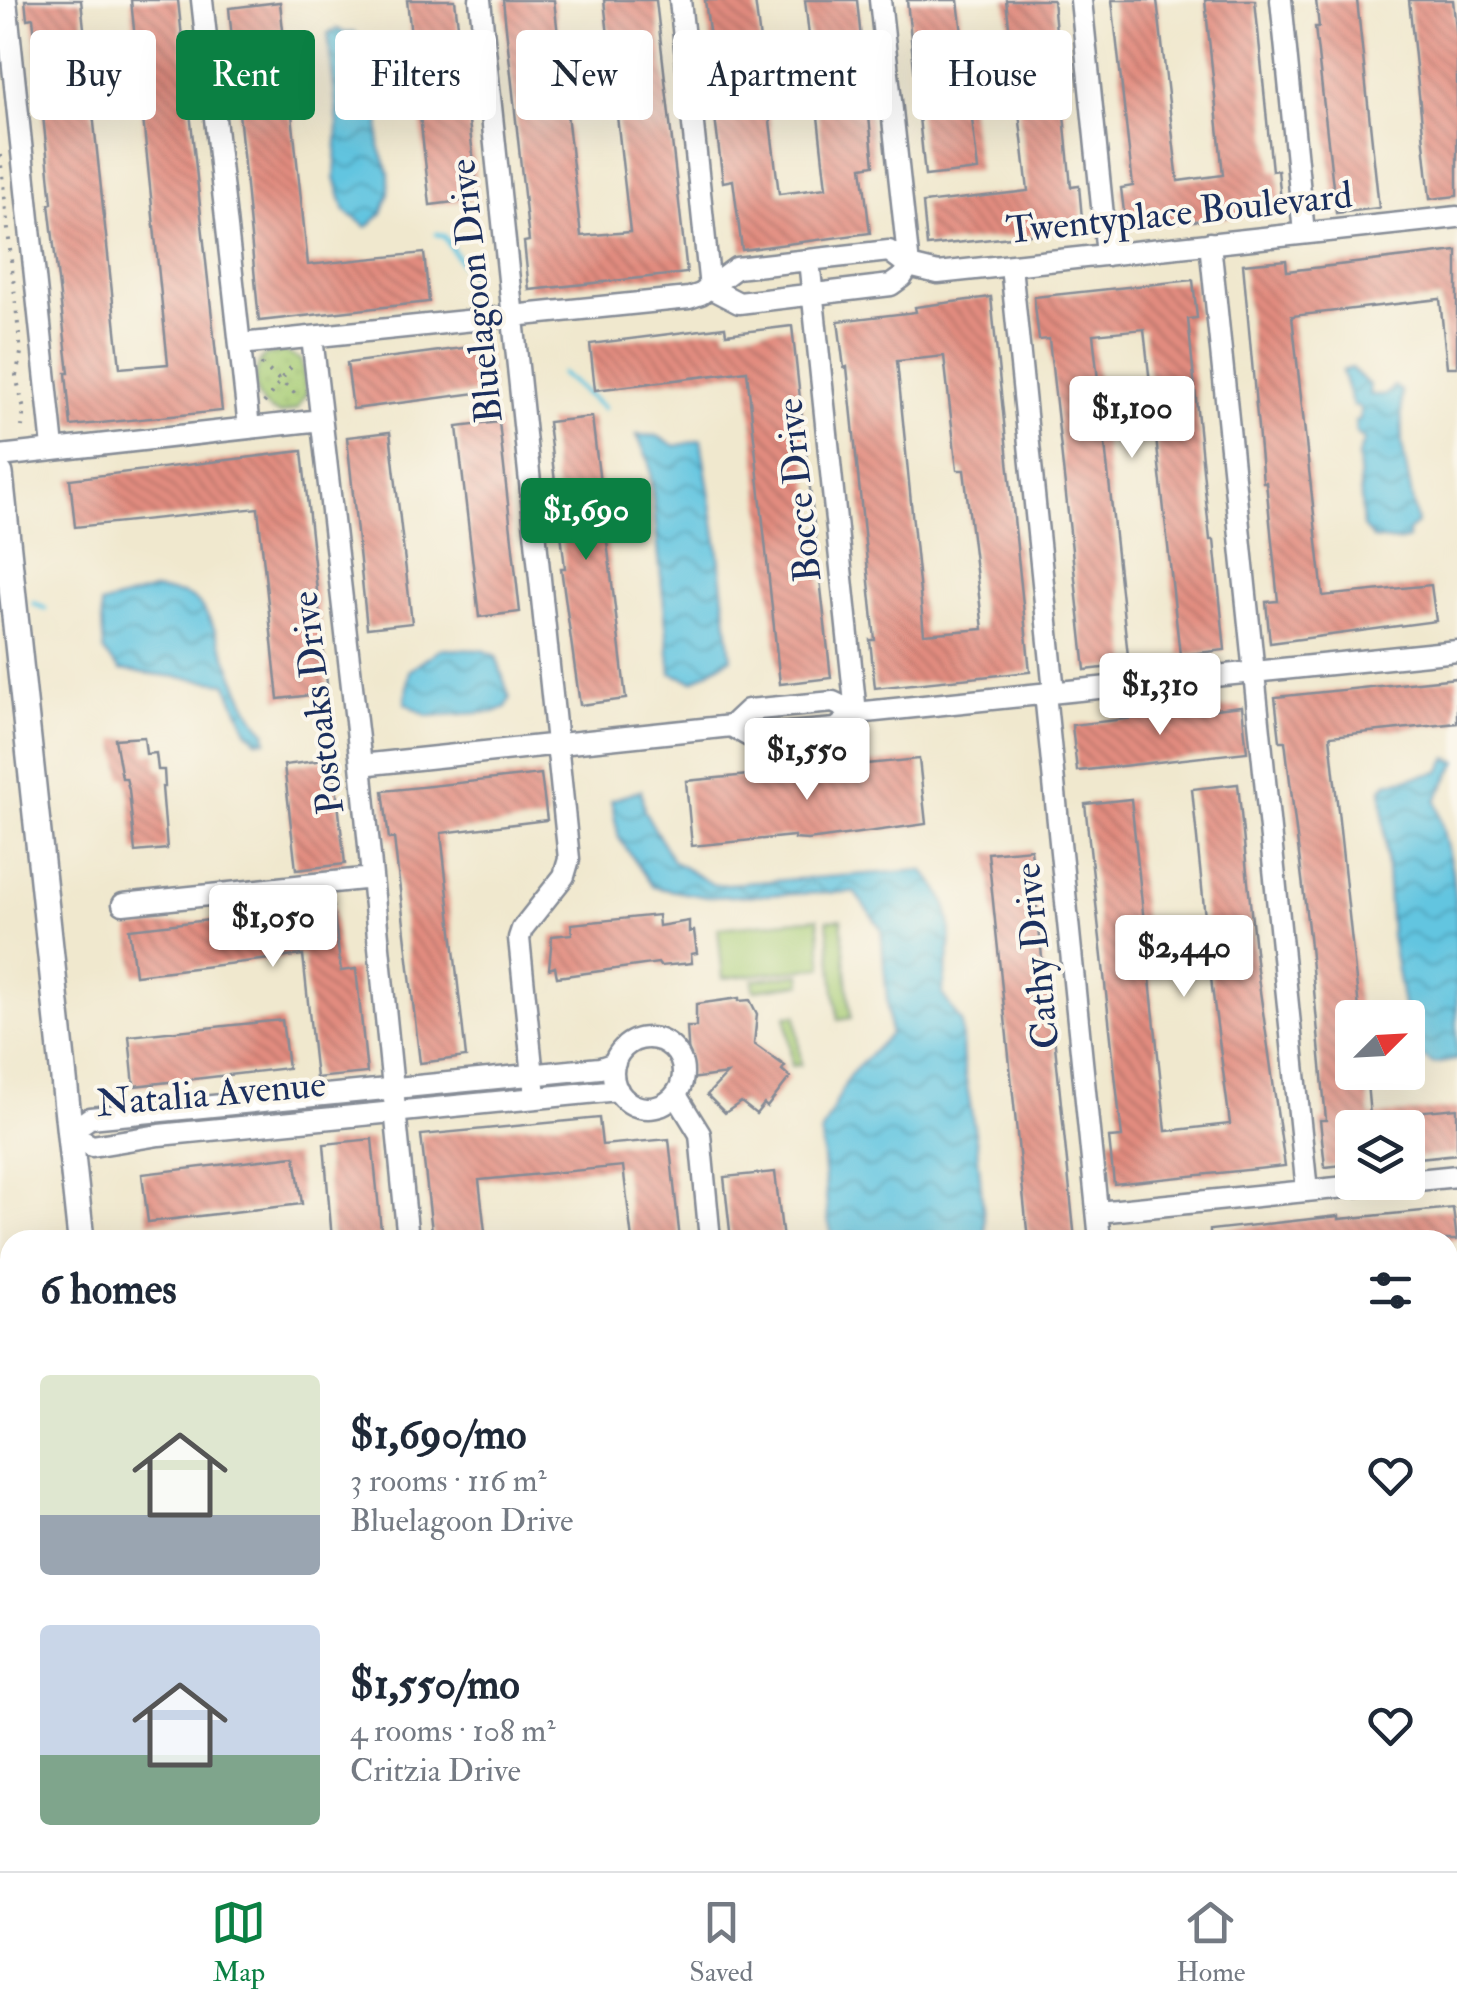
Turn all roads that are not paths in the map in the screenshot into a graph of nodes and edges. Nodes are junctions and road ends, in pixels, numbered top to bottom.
1 (6, 0) edge
2 (202, 0) edge
3 (480, 0) edge
4 (680, 0) edge
5 (880, 0) edge
6 (1081, 0) edge
7 (1282, 0) edge
8 (1457, 217) edge
9 (1304, 233) junction
10 (1210, 243) junction
11 (1107, 255) junction
12 (809, 260) junction
13 (909, 266) junction
14 (1010, 266) junction
15 (710, 288) junction
16 (814, 294) junction
17 (512, 316) junction
18 (312, 337) junction
19 (240, 344) junction
20 (321, 420) junction
21 (248, 428) junction
22 (53, 448) junction
23 (0, 456) edge
24 (0, 474) edge
25 (1457, 650) edge
26 (1254, 672) junction
27 (1050, 692) junction
28 (856, 713) junction
29 (556, 744) junction
30 (361, 765) junction
31 (372, 878) junction
32 (123, 904) dead end
33 (615, 1062) junction
34 (534, 1085) junction
35 (394, 1088) junction
36 (618, 1090) junction
37 (676, 1095) junction
38 (396, 1110) junction
39 (128, 1115) junction
40 (68, 1133) junction
41 (130, 1141) junction
42 (1457, 1176) edge
43 (1425, 1179) edge
44 (1335, 1189) edge
45 (1307, 1192) junction
46 (1098, 1212) junction
47 (80, 1230) edge
48 (407, 1230) edge
49 (709, 1230) edge
50 (1099, 1230) edge

1 - 22 street
2 - 19 street
3 - 17 street, Bluelagoon Drive
4 - 15 street
5 - 13 street
6 - 11 street
7 - 9 street
8 - 9 street, Twentyplace Boulevard
9 - 10 street, Twentyplace Boulevard
10 - 11 street, Twentyplace Boulevard
10 - 26 street
11 - 14 street, Twentyplace Boulevard
12 - 13 street, Twentyplace Boulevard
12 - 15 street, Twentyplace Boulevard
12 - 16 street, Bocce Drive
13 - 14 street, Twentyplace Boulevard
13 - 16 street
14 - 27 street, Cathy Drive
15 - 16 street
15 - 17 street, Twentyplace Boulevard
16 - 28 street, Bocce Drive
17 - 18 street, Twentyplace Boulevard
17 - 29 street, Bluelagoon Drive
18 - 19 street, Twentyplace Boulevard
18 - 20 street, Postoaks Drive
19 - 21 street
20 - 21 street
20 - 30 street, Postoaks Drive
21 - 22 street
22 - 23 street
24 - 40 street
25 - 26 street
26 - 27 street
26 - 45 street
27 - 28 street
27 - 46 street, Cathy Drive
28 - 29 street
29 - 30 street
29 - 34 street, Bluelagoon Drive
30 - 31 street, Postoaks Drive
31 - 32 street
31 - 35 street, Postoaks Drive
33 - 34 street, Natalia Avenue
33 - 36 street
33 - 37 street
34 - 35 street, Natalia Avenue
34 - 36 street, Natalia Avenue
34 - 38 street, Natalia Avenue
35 - 38 street, Postoaks Drive
35 - 39 street, Natalia Avenue
36 - 37 street
37 - 49 street
38 - 41 street, Natalia Avenue
38 - 48 street, Postoaks Drive
39 - 40 street, Natalia Avenue
39 - 41 lane
40 - 41 street, Natalia Avenue
40 - 47 street
42 - 43 street
44 - 45 street
45 - 46 street
46 - 50 street, Cathy Drive

